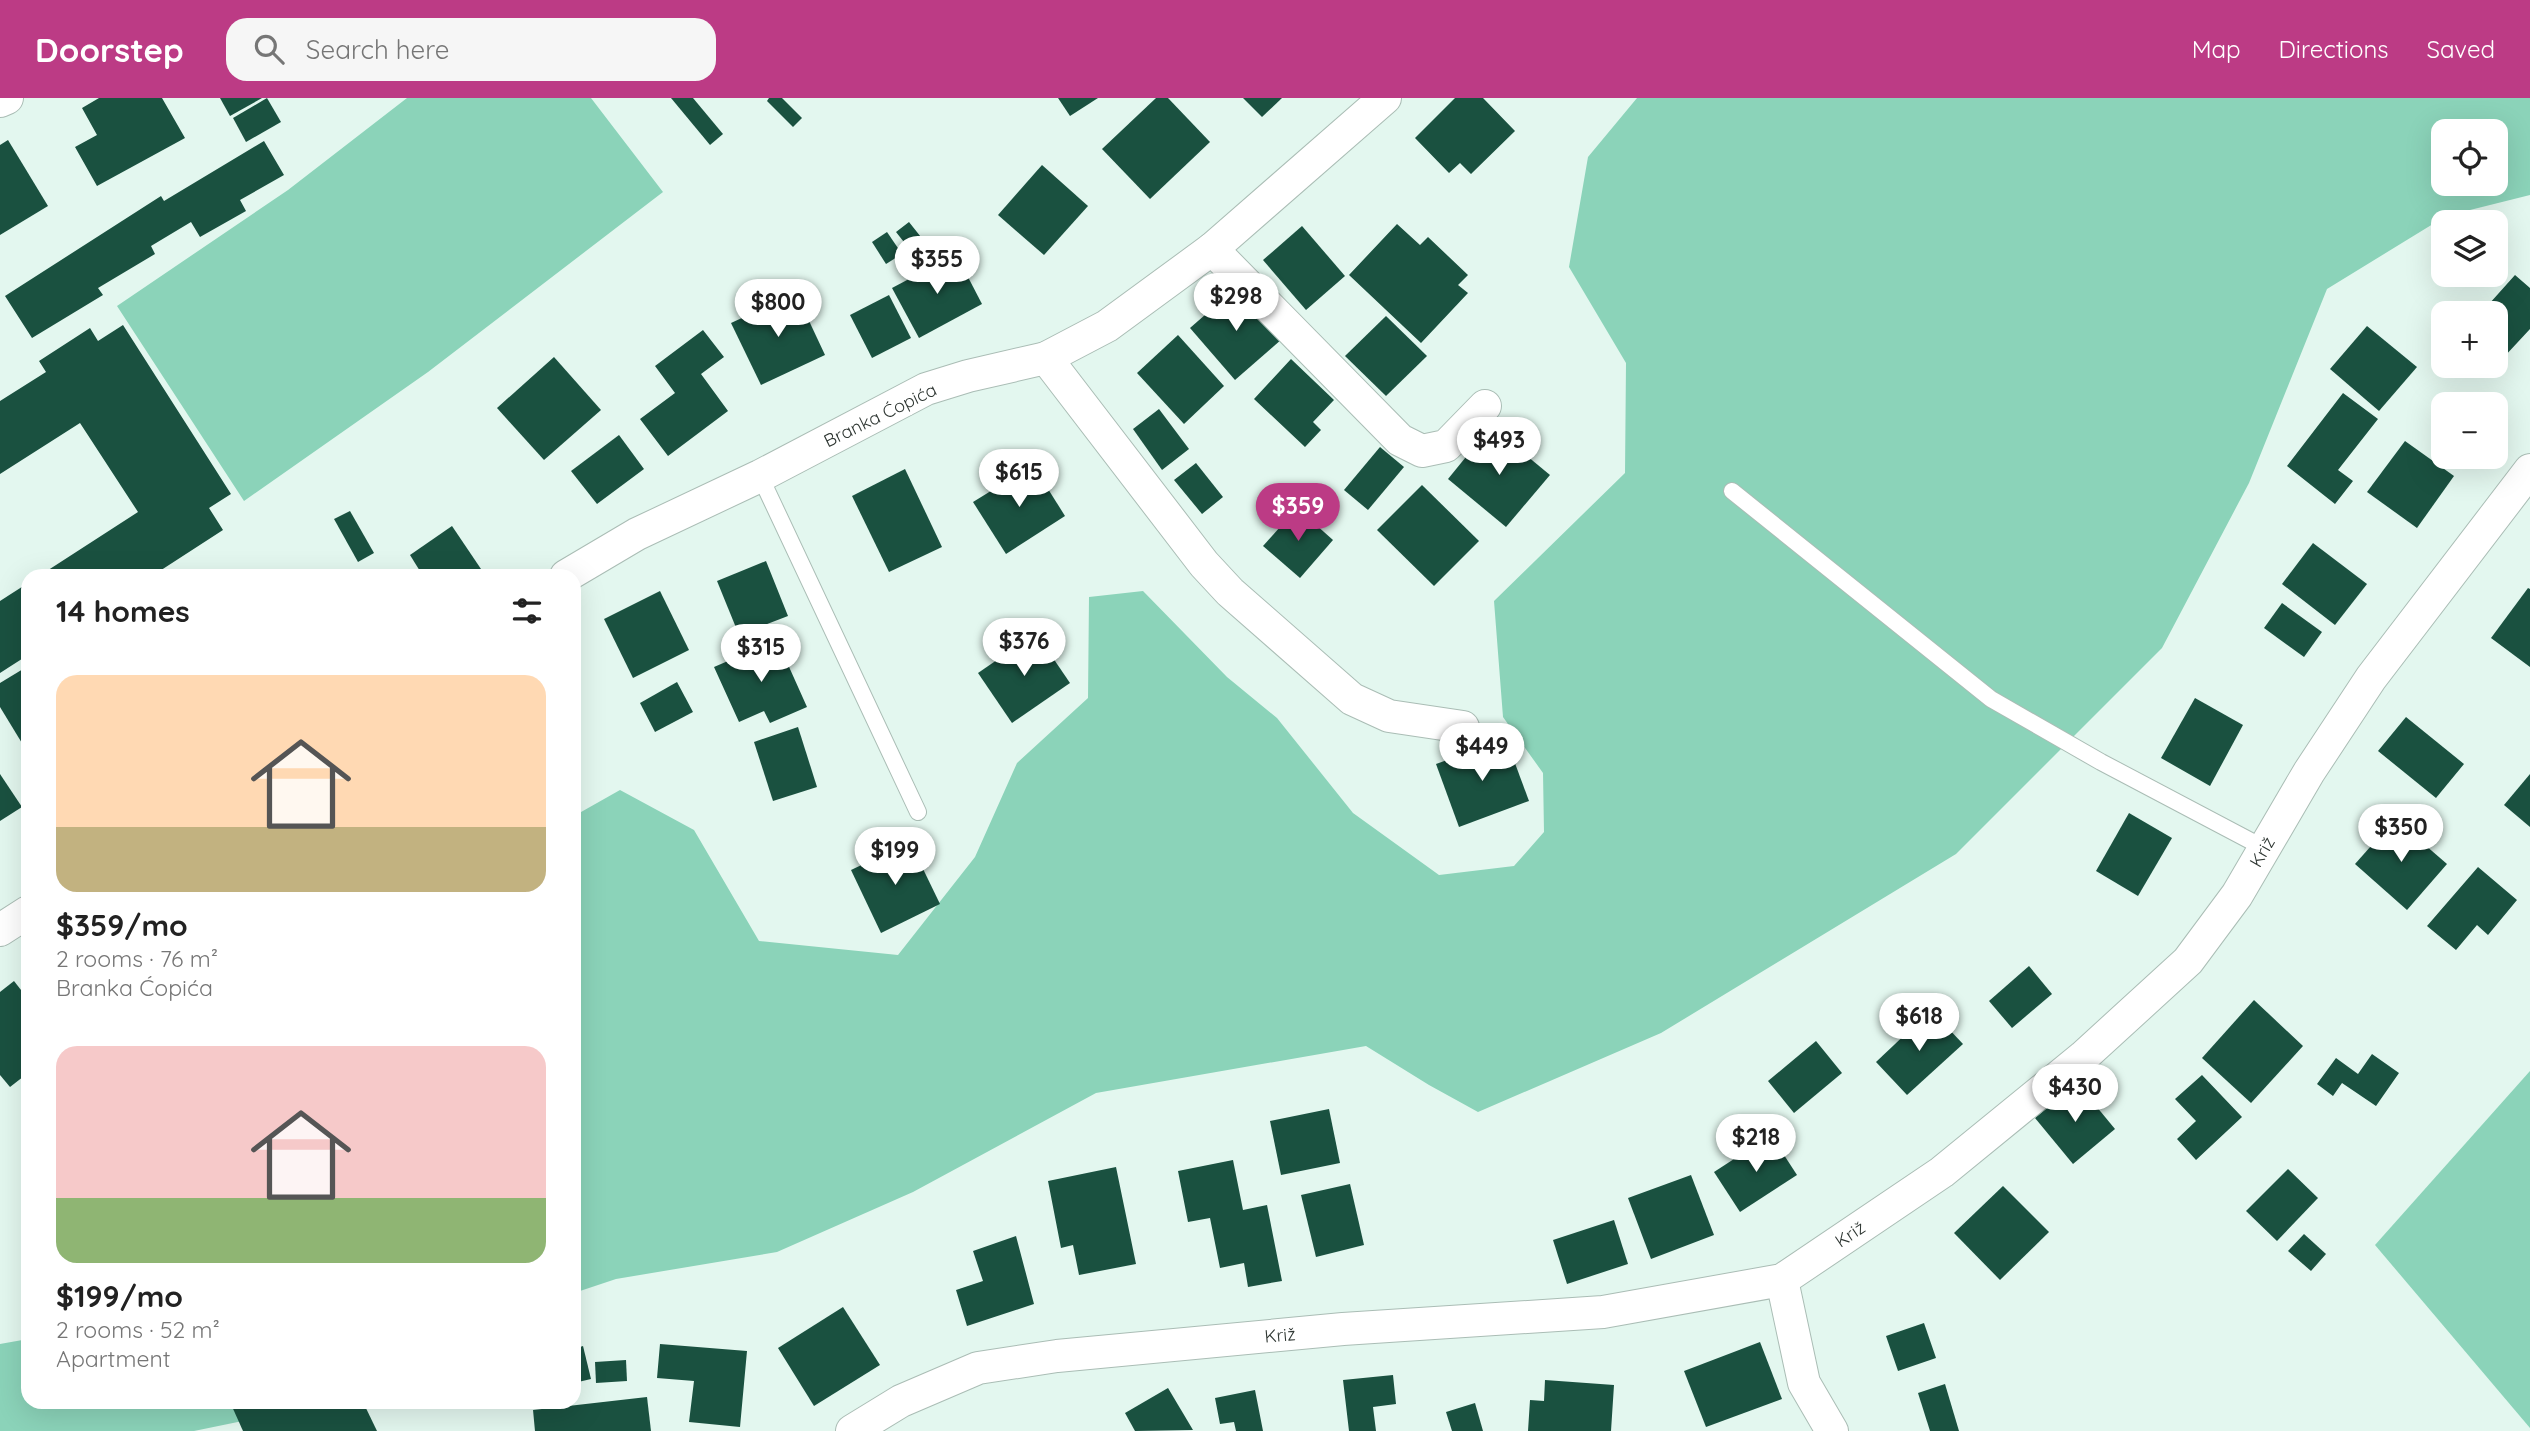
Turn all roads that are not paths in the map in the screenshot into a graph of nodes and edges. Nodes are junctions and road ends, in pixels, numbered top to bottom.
1 (7, 98) edge
2 (1385, 98) edge
3 (0, 102) edge
4 (1212, 249) junction
5 (1046, 358) junction
6 (1485, 406) dead end
7 (2530, 470) edge
8 (760, 476) junction
9 (1732, 491) dead end
10 (578, 569) edge
11 (1463, 727) dead end
12 (918, 812) dead end
13 (2264, 848) junction
14 (21, 916) edge
15 (0, 930) edge
16 (1782, 1280) junction
17 (852, 1431) edge
18 (1832, 1431) edge

1 - 3 street
2 - 4 street, Branka Ćopića
4 - 5 street, Branka Ćopića
4 - 6 street
5 - 8 street, Branka Ćopića
5 - 11 street
7 - 13 street, Križ
8 - 10 street, Branka Ćopića
8 - 12 lane
9 - 13 lane
13 - 16 street, Križ
14 - 15 street
16 - 17 street, Križ
16 - 18 street

